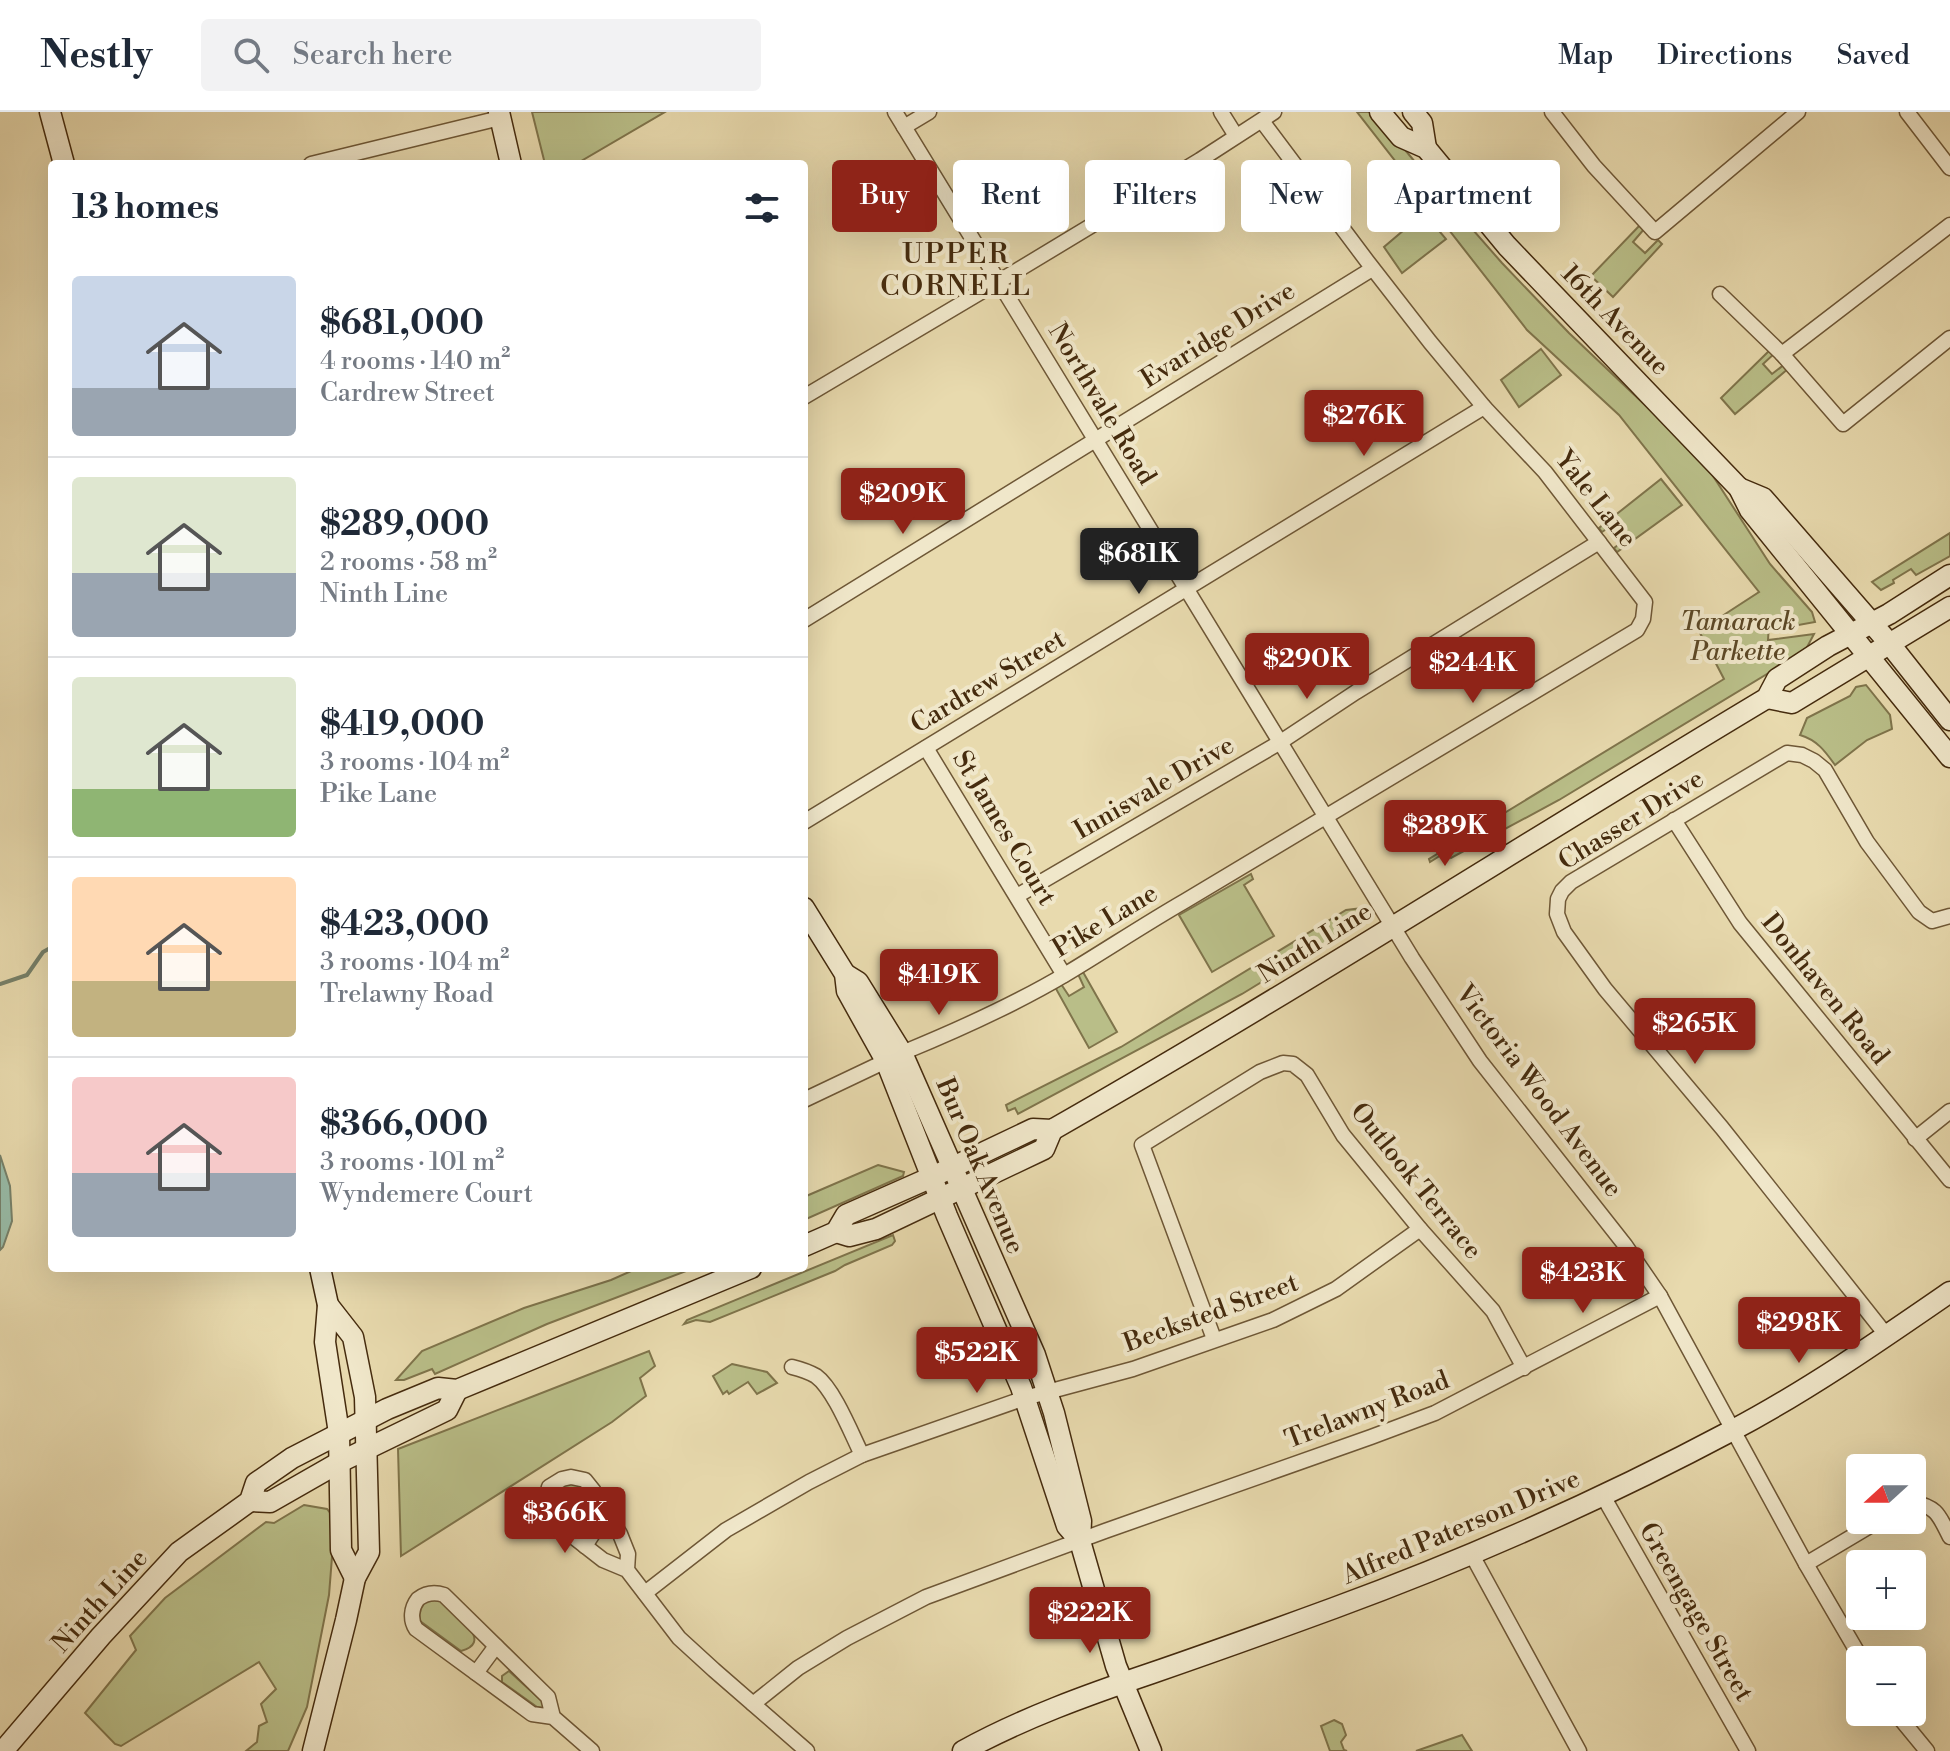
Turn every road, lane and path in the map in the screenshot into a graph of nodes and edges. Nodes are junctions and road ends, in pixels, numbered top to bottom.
1 (50, 112) edge
2 (895, 112) edge
3 (929, 112) edge
4 (1221, 112) edge
5 (1380, 112) edge
6 (1413, 112) edge
7 (1552, 112) edge
8 (1798, 112) edge
9 (1907, 112) edge
10 (500, 115) edge
11 (1268, 116) edge
12 (904, 127) junction
13 (1236, 136) junction
14 (1426, 148) junction
15 (63, 160) edge
16 (326, 160) edge
17 (510, 160) edge
18 (1950, 168) edge
19 (1950, 225) edge
20 (1372, 269) junction
21 (998, 282) junction
22 (1720, 294) dead end
23 (1950, 338) edge
24 (1782, 354) junction
25 (808, 395) edge
26 (1484, 407) junction
27 (1094, 439) junction
28 (1739, 488) junction
29 (1599, 542) junction
30 (1950, 575) edge
31 (1186, 589) junction
32 (1950, 607) edge
33 (808, 618) edge
34 (1871, 623) junction
35 (1851, 634) junction
36 (1889, 643) junction
37 (1869, 655) junction
38 (1767, 698) junction
39 (1950, 720) edge
40 (1279, 743) junction
41 (926, 748) junction
42 (1950, 757) edge
43 (1325, 818) junction
44 (808, 820) edge
45 (1674, 820) junction
46 (1017, 896) junction
47 (808, 914) edge
48 (1950, 916) edge
49 (1394, 925) junction
50 (1064, 975) junction
51 (894, 1057) junction
52 (808, 1098) edge
53 (1950, 1111) edge
54 (1052, 1130) junction
55 (1915, 1139) junction
56 (953, 1168) junction
57 (932, 1177) junction
58 (1950, 1180) edge
59 (962, 1189) junction
60 (941, 1199) junction
61 (1420, 1229) junction
62 (836, 1232) junction
63 (808, 1244) edge
64 (321, 1272) edge
65 (741, 1272) edge
66 (1950, 1292) edge
67 (1660, 1296) junction
68 (328, 1305) junction
69 (1887, 1336) junction
70 (1214, 1339) junction
71 (792, 1367) dead end
72 (1524, 1368) junction
73 (457, 1390) junction
74 (1048, 1391) junction
75 (1025, 1398) junction
76 (366, 1420) junction
77 (1733, 1430) junction
78 (339, 1433) junction
79 (367, 1449) junction
80 (862, 1455) junction
81 (340, 1462) junction
82 (1603, 1496) junction
83 (250, 1501) junction
84 (1926, 1505) edge
85 (607, 1512) junction
86 (1856, 1534) edge
87 (1950, 1537) edge
88 (1080, 1541) junction
89 (585, 1546) junction
90 (1472, 1555) junction
91 (1806, 1564) junction
92 (627, 1570) junction
93 (355, 1578) junction
94 (645, 1593) junction
95 (496, 1646) junction
96 (1854, 1646) edge
97 (476, 1673) junction
98 (1122, 1681) junction
99 (753, 1704) junction
100 (553, 1717) junction
101 (1906, 1726) edge
102 (3, 1751) edge
103 (313, 1751) edge
104 (592, 1751) edge
105 (807, 1751) edge
106 (963, 1751) edge
107 (1151, 1751) edge
108 (1579, 1751) edge
109 (1748, 1751) edge
110 (1927, 1751) edge

1 - 15 main road
2 - 12 street, Northvale Road
3 - 12 street
4 - 13 street
5 - 14 main road, 16th Avenue
6 - 14 main road, 16th Avenue
7 - 8 street
9 - 18 street
10 - 16 street
10 - 17 main road
11 - 13 street
11 - 20 street, Yale Lane
12 - 21 street, Northvale Road
13 - 21 street
14 - 28 main road, 16th Avenue
19 - 24 street
20 - 26 street, Yale Lane
20 - 27 street, Evaridge Drive
21 - 25 street
21 - 27 street, Northvale Road
22 - 24 street
23 - 24 street
26 - 29 street, Yale Lane
26 - 31 street, Cardrew Street
27 - 31 street, Northvale Road
27 - 33 street, Evaridge Drive
28 - 34 main road, 16th Avenue
28 - 35 main road, 16th Avenue
29 - 40 street, Innisvale Drive
29 - 43 street, Yale Lane
30 - 34 main road, Ninth Line
31 - 40 street, Northvale Road
31 - 41 street, Cardrew Street
32 - 36 main road, Ninth Line
34 - 35 main road, Ninth Line
34 - 36 main road, 16th Avenue
35 - 37 main road, 16th Avenue
35 - 38 main road, Ninth Line
36 - 37 main road, Ninth Line
36 - 39 main road, 16th Avenue
37 - 38 main road, Ninth Line
37 - 42 main road, 16th Avenue
38 - 49 main road, Ninth Line
40 - 43 street, Northvale Road
40 - 46 street, Innisvale Drive
41 - 44 street, Cardrew Street
41 - 46 street, St James Court
43 - 49 street, Northvale Road
43 - 50 street, Pike Lane
45 - 48 street, Chasser Drive
45 - 55 street, Donhaven Road
45 - 69 street, Chasser Drive
46 - 50 street, St James Court
47 - 51 main road, Bur Oak Avenue
49 - 54 main road, Ninth Line
49 - 67 street, Victoria Wood Avenue
50 - 51 street, Pike Lane
51 - 52 street, Pike Lane
51 - 56 main road, Bur Oak Avenue
51 - 57 main road, Bur Oak Avenue
53 - 55 street
54 - 56 main road, Ninth Line
54 - 59 main road, Ninth Line
55 - 58 street, Donhaven Road
56 - 57 main road, Ninth Line
56 - 59 main road, Bur Oak Avenue
57 - 60 main road, Bur Oak Avenue
57 - 62 main road, Ninth Line
59 - 60 main road, Ninth Line
59 - 74 main road, Bur Oak Avenue
60 - 62 main road, Ninth Line
60 - 75 main road, Bur Oak Avenue
61 - 70 street, Becksted Street
61 - 70 street, Outlook Terrace
61 - 72 street, Outlook Terrace
62 - 63 main road, Ninth Line
64 - 68 main road
65 - 73 main road, Ninth Line
66 - 69 main road, Alfred Paterson Drive
67 - 72 street, Trelawny Road
67 - 77 street, Victoria Wood Avenue
68 - 76 main road
68 - 78 main road
69 - 77 main road, Alfred Paterson Drive
70 - 74 street, Becksted Street
71 - 80 street
72 - 88 street, Trelawny Road
73 - 76 main road, Ninth Line
73 - 79 main road, Ninth Line
74 - 75 street
74 - 88 main road, Bur Oak Avenue
75 - 80 street
75 - 88 main road, Bur Oak Avenue
76 - 78 main road, Ninth Line
76 - 79 main road
77 - 82 main road, Alfred Paterson Drive
77 - 91 street, Victoria Wood Avenue
78 - 81 main road
78 - 83 main road, Ninth Line
79 - 81 main road, Ninth Line
79 - 93 main road
80 - 94 street
81 - 83 main road, Ninth Line
81 - 93 main road
82 - 90 main road, Alfred Paterson Drive
82 - 109 street, Greengage Street
83 - 102 main road, Ninth Line
84 - 87 street
85 - 89 street
85 - 89 street
85 - 92 street
86 - 91 street
88 - 98 main road, Bur Oak Avenue
88 - 99 street, Trelawny Road
89 - 92 street
90 - 98 main road, Alfred Paterson Drive
90 - 108 street
91 - 96 street, Victoria Wood Avenue
92 - 94 street
93 - 103 main road
94 - 99 street
95 - 97 street
95 - 97 street
95 - 100 street
97 - 100 street
98 - 106 main road, Alfred Paterson Drive
98 - 107 main road, Bur Oak Avenue
99 - 105 street
100 - 104 street
101 - 110 street

